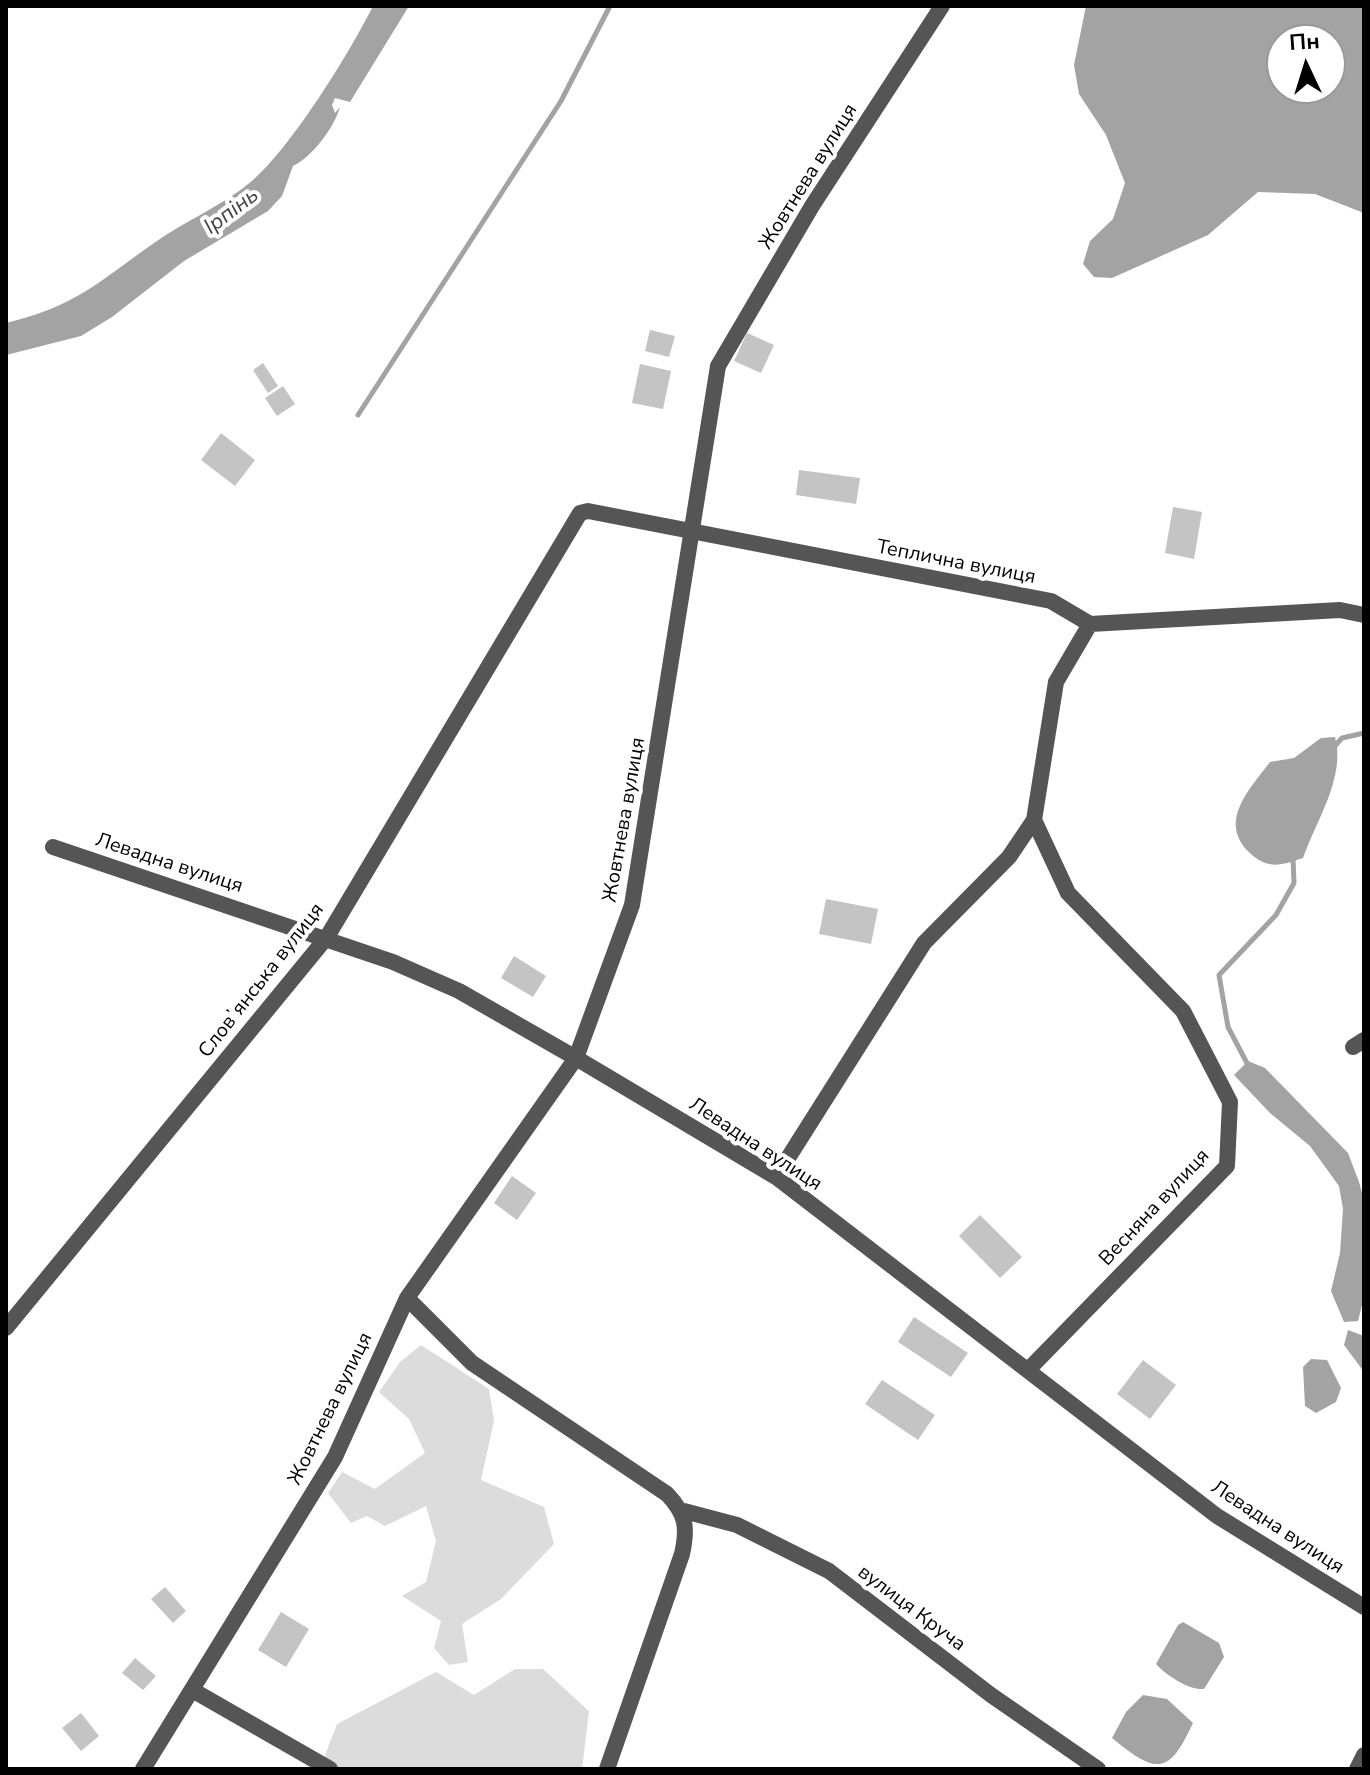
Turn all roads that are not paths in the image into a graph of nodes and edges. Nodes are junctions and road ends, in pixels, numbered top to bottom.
1 (942, 6) edge
2 (588, 511) joint
3 (690, 531) junction
4 (1364, 615) edge
5 (1090, 624) junction
6 (1034, 820) junction
7 (53, 847) dead end
8 (327, 937) junction
9 (576, 1058) junction
10 (776, 1177) junction
11 (407, 1298) junction
12 (6, 1328) edge
13 (1029, 1369) junction
14 (684, 1511) junction
15 (1364, 1607) edge
16 (194, 1691) junction
17 (1364, 1755) edge
18 (143, 1769) edge
19 (330, 1769) edge
20 (607, 1769) edge
21 (1098, 1769) edge
22 (1357, 1769) edge

1 - 3 street, Жовтнева вулиця
2 - 3 street, Теплична вулиця
2 - 8 street, Словʼянська вулиця
3 - 5 street, Теплична вулиця
3 - 9 street, Жовтнева вулиця
4 - 5 street
5 - 6 street
6 - 10 street
6 - 13 street, Весняна вулиця
7 - 8 street, Левадна вулиця
8 - 9 street, Левадна вулиця
8 - 12 street, Словʼянська вулиця
9 - 10 street, Левадна вулиця
9 - 11 street, Жовтнева вулиця
10 - 13 street, Левадна вулиця
11 - 14 street, вулиця Круча
11 - 16 street, Жовтнева вулиця
13 - 15 street, Левадна вулиця
14 - 20 street
14 - 21 street, вулиця Круча
16 - 18 street, Жовтнева вулиця
16 - 19 street
17 - 22 street

